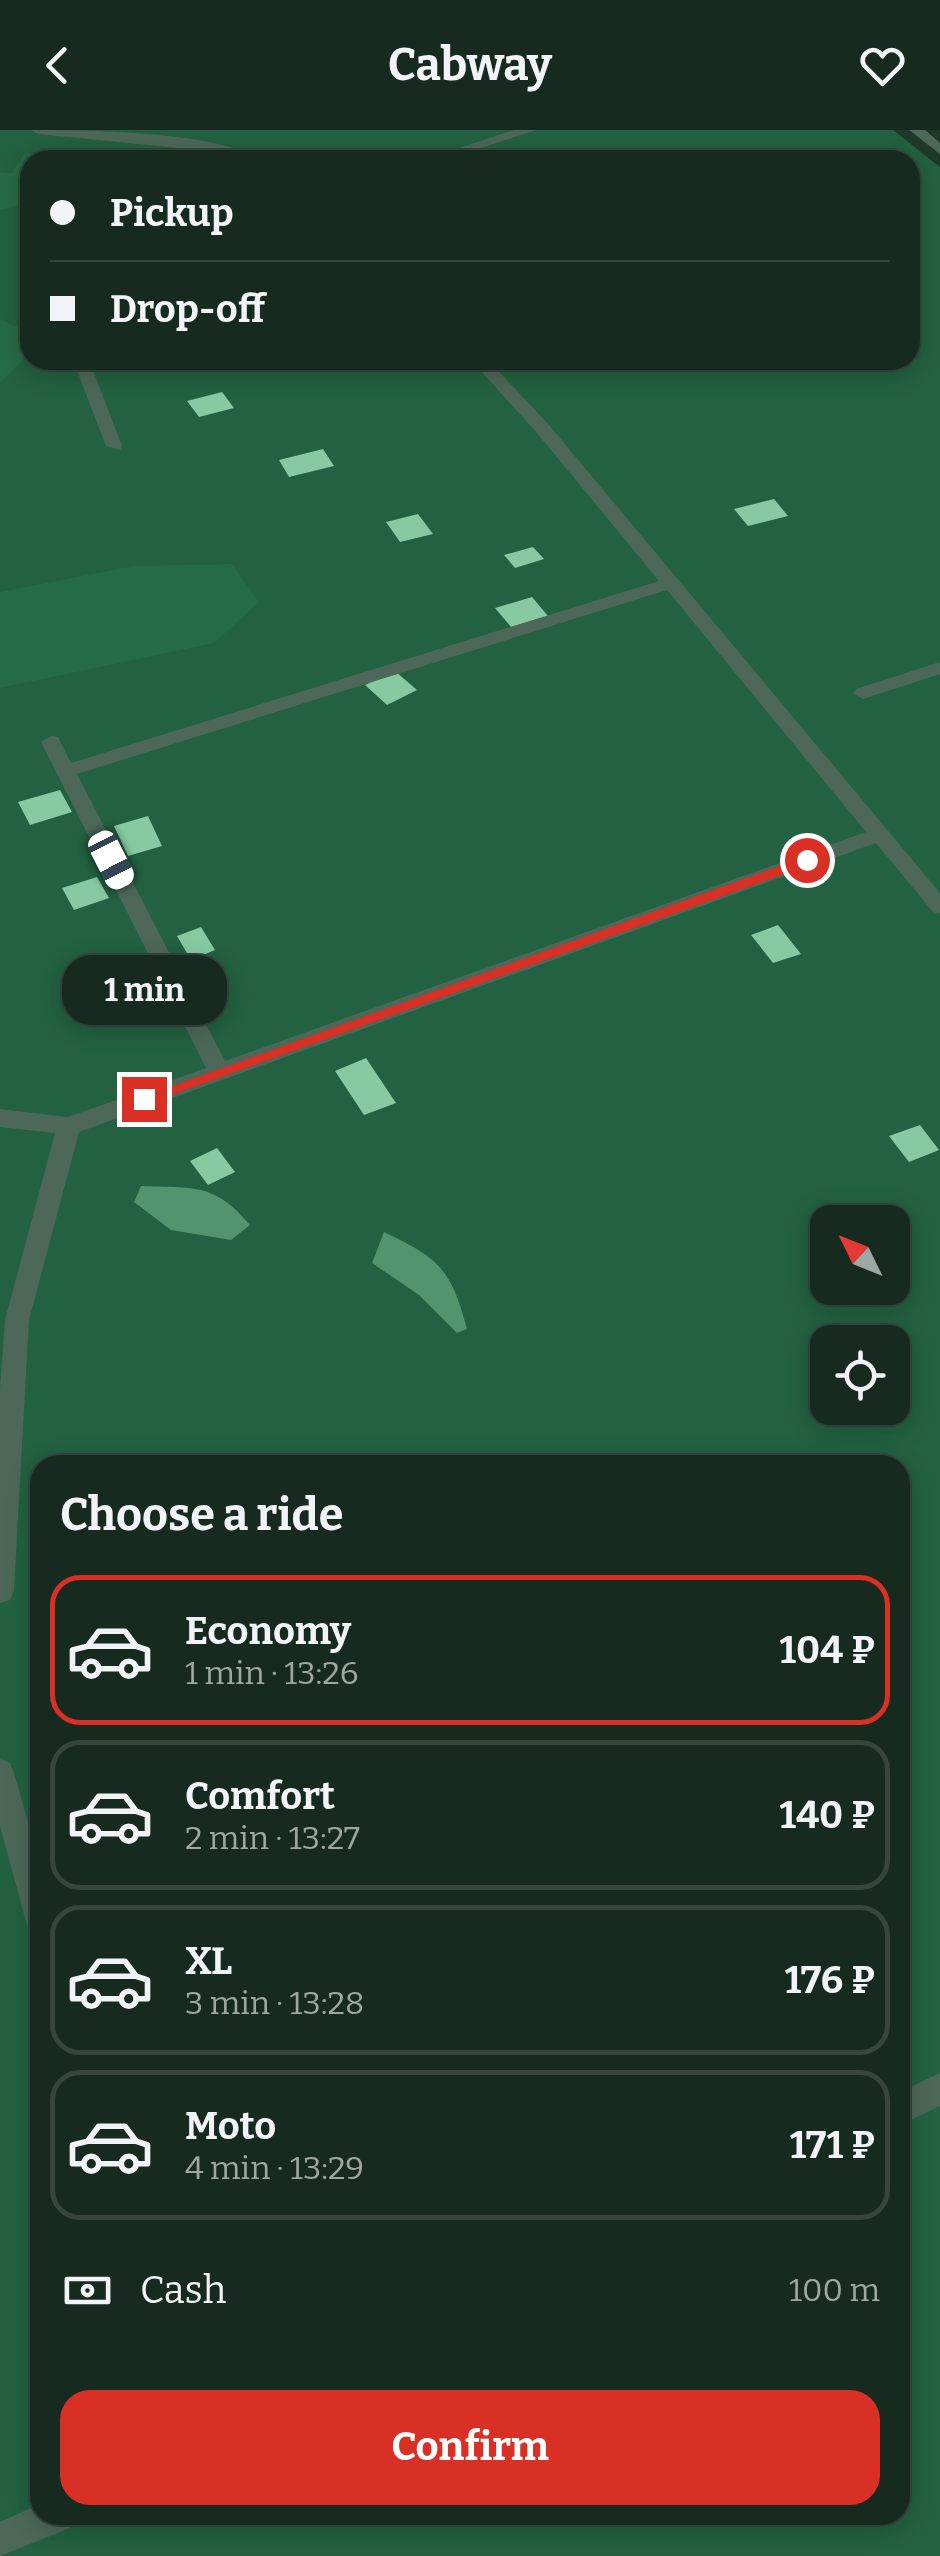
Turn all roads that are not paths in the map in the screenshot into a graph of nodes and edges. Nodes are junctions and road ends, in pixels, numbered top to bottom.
1 (38, 130) edge
2 (530, 130) edge
3 (916, 130) edge
4 (227, 150) edge
5 (463, 150) edge
6 (940, 150) edge
7 (86, 370) edge
8 (488, 370) edge
9 (114, 446) dead end
10 (672, 583) junction
11 (940, 668) edge
12 (862, 693) dead end
13 (51, 742) dead end
14 (66, 771) junction
15 (881, 834) junction
16 (940, 907) edge
17 (219, 1072) junction
18 (0, 1118) edge
19 (69, 1126) junction
20 (0, 1592) edge
21 (0, 1773) edge
22 (30, 1882) edge
23 (940, 2088) edge
24 (910, 2104) edge
25 (34, 2525) edge
26 (0, 2540) edge

1 - 4 lane
2 - 5 lane
3 - 6 lane
7 - 9 lane
8 - 10 lane
10 - 14 lane
10 - 15 lane
11 - 12 lane
13 - 14 lane
14 - 17 lane
15 - 16 lane
15 - 17 lane
17 - 19 lane
18 - 19 lane
19 - 20 lane
21 - 22 lane
23 - 24 lane
25 - 26 lane

